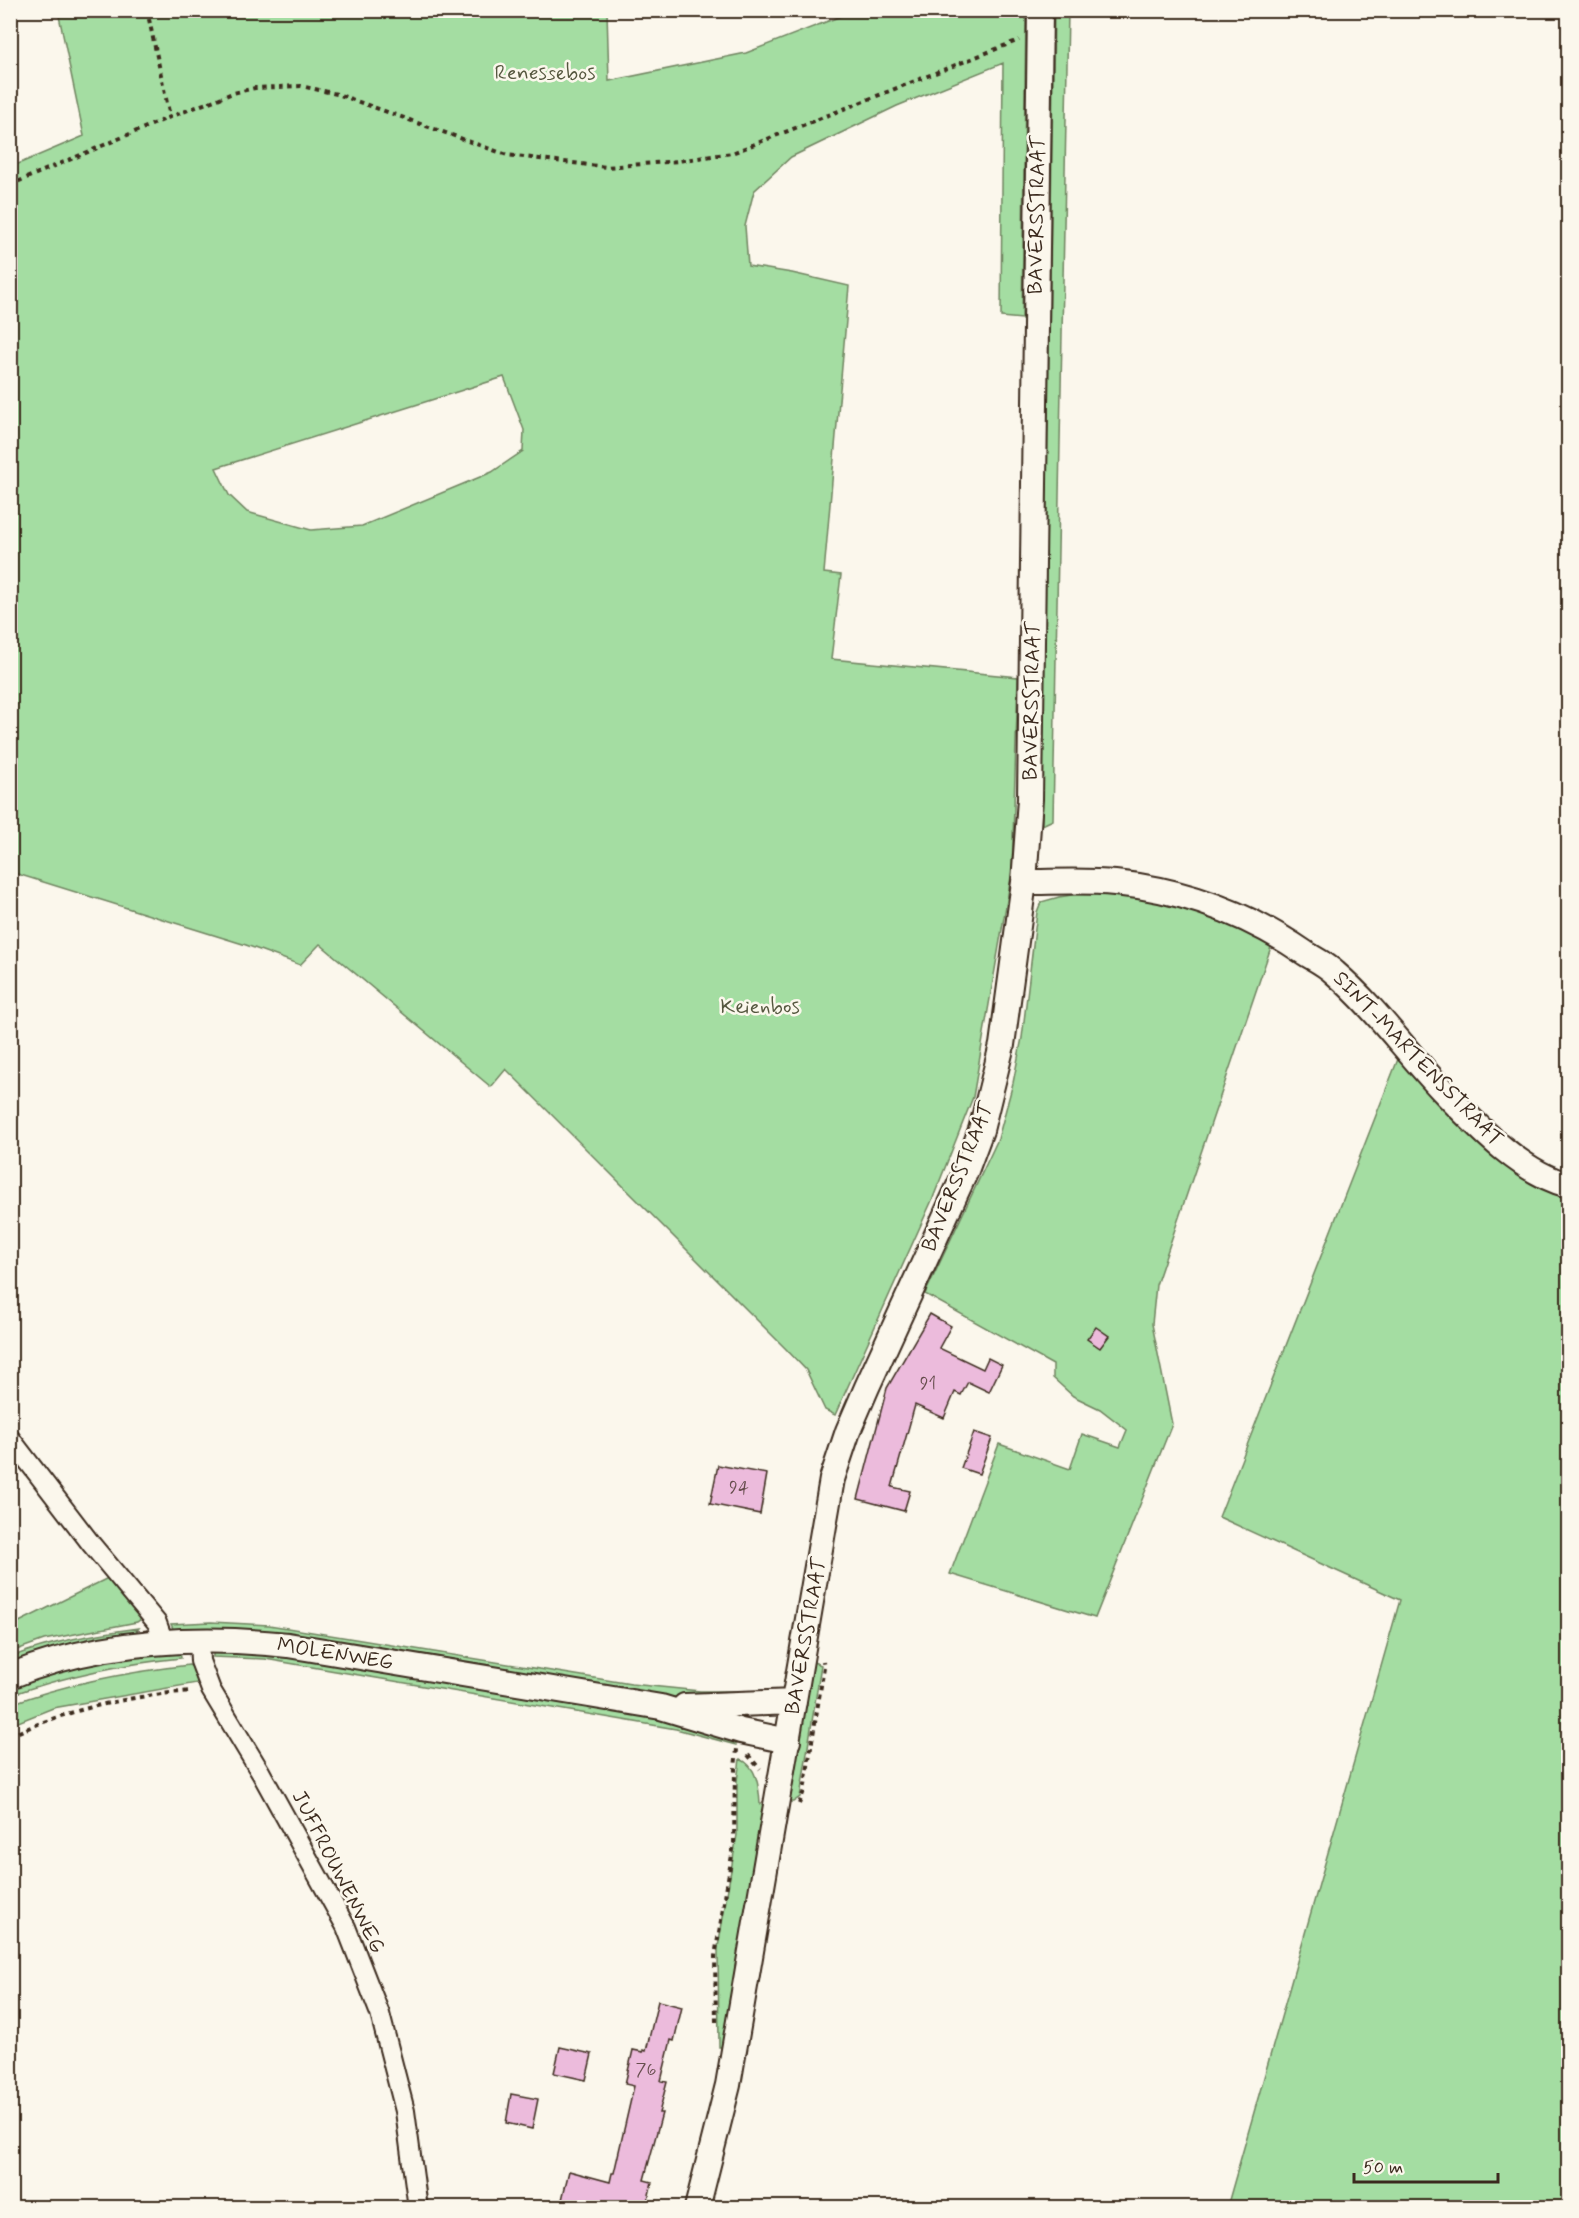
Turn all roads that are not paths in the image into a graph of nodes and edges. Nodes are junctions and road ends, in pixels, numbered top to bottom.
1 (1040, 21) edge
2 (1024, 882) junction
3 (1569, 1185) edge
4 (10, 1438) edge
5 (199, 1640) junction
6 (164, 1642) junction
7 (10, 1676) edge
8 (794, 1702) junction
9 (661, 1707) junction
10 (788, 1741) junction
11 (418, 2208) edge
12 (697, 2208) edge

1 - 2 main road, BAVERSSTRAAT
2 - 3 main road, SINT-MARTENSSTRAAT
2 - 8 main road, BAVERSSTRAAT
4 - 6 street
5 - 6 main road, MOLENWEG
5 - 9 main road, MOLENWEG
5 - 11 street, JUFFROUWENWEG
6 - 7 main road, MOLENWEG
8 - 9 main road, MOLENWEG
8 - 10 main road, BAVERSSTRAAT
9 - 10 main road, MOLENWEG
10 - 12 main road, BAVERSSTRAAT

